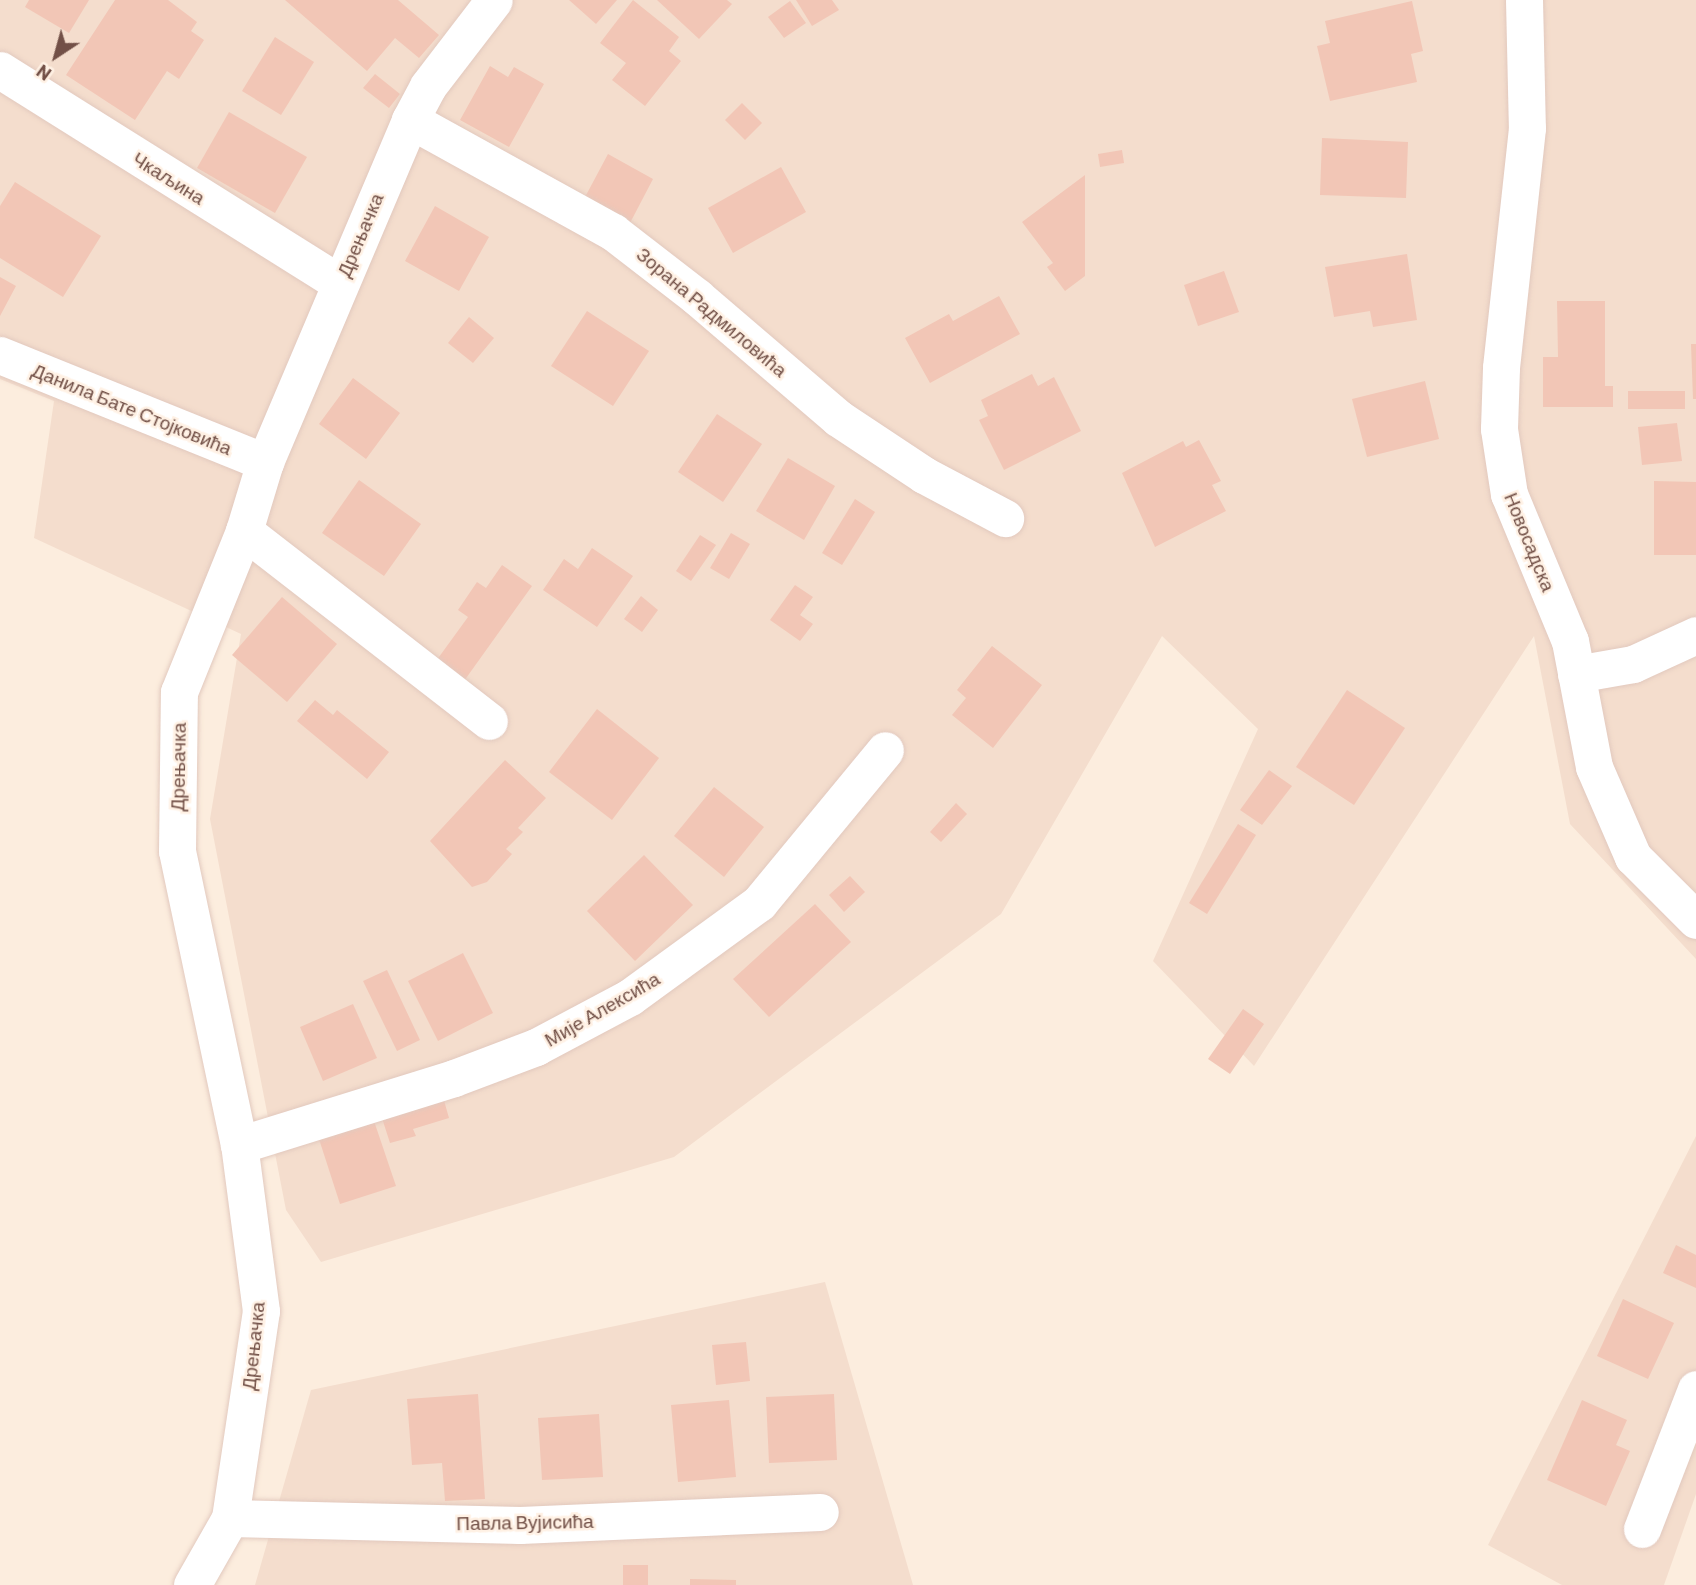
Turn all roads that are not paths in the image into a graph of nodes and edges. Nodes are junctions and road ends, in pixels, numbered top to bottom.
1 (494, 0) edge
2 (1524, 0) edge
3 (0, 70) edge
4 (410, 120) junction
5 (340, 283) junction
6 (0, 355) edge
7 (265, 462) junction
8 (1005, 518) dead end
9 (244, 531) junction
10 (1696, 635) edge
11 (1577, 674) junction
12 (489, 721) dead end
13 (885, 750) dead end
14 (1696, 920) edge
15 (239, 1144) junction
16 (1696, 1389) edge
17 (820, 1512) dead end
18 (230, 1518) junction
19 (1642, 1530) dead end
20 (192, 1585) edge

1 - 4 street, Дрењачка
2 - 11 street, Новосадска
3 - 5 street, Чкаљина
4 - 5 street, Дрењачка
4 - 8 street, Зорана Радмиловића
5 - 7 street, Дрењачка
6 - 7 street, Данила Бате Стојковића
7 - 9 street, Дрењачка
9 - 12 street
9 - 15 street, Дрењачка
10 - 11 street
11 - 14 street, Новосадска
13 - 15 street, Мије Алексића
15 - 18 street, Дрењачка
16 - 19 street
17 - 18 street, Павла Вујисића
18 - 20 street, Дрењачка

